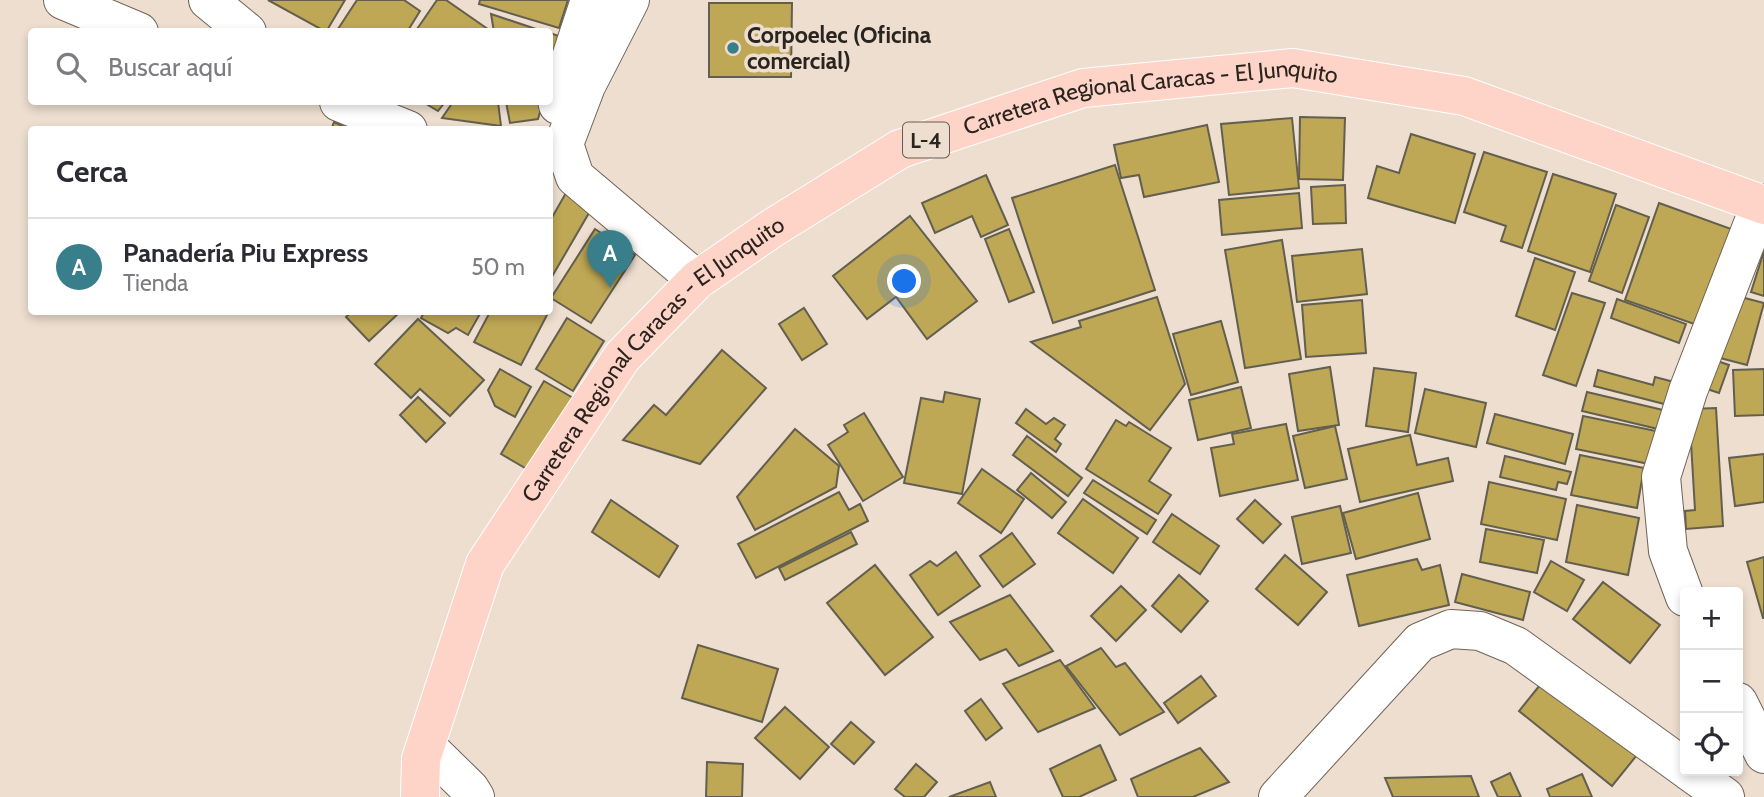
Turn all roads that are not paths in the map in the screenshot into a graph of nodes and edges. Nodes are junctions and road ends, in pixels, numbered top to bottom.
1 (63, 0) edge
2 (208, 0) edge
3 (590, 0) edge
4 (630, 0) edge
5 (130, 28) edge
6 (242, 28) edge
7 (346, 105) edge
8 (398, 126) edge
9 (557, 145) edge
10 (1763, 204) edge
11 (697, 280) junction
12 (1681, 587) edge
13 (1743, 712) edge
14 (426, 746) junction
15 (1764, 754) edge
16 (1680, 764) edge
17 (1697, 776) edge
18 (420, 797) edge
19 (475, 797) edge
20 (1278, 797) edge
21 (1726, 797) edge

1 - 5 street
2 - 6 street
3 - 9 street
4 - 9 street
7 - 8 street
9 - 11 street
10 - 11 main road, Carretera Regional Caracas - El Junquito / L-4
10 - 12 street
11 - 14 main road, Carretera Regional Caracas - El Junquito / L-4
13 - 15 street
14 - 18 main road, Carretera Regional Caracas - El Junquito / L-4
14 - 19 street
16 - 20 street
17 - 21 street

